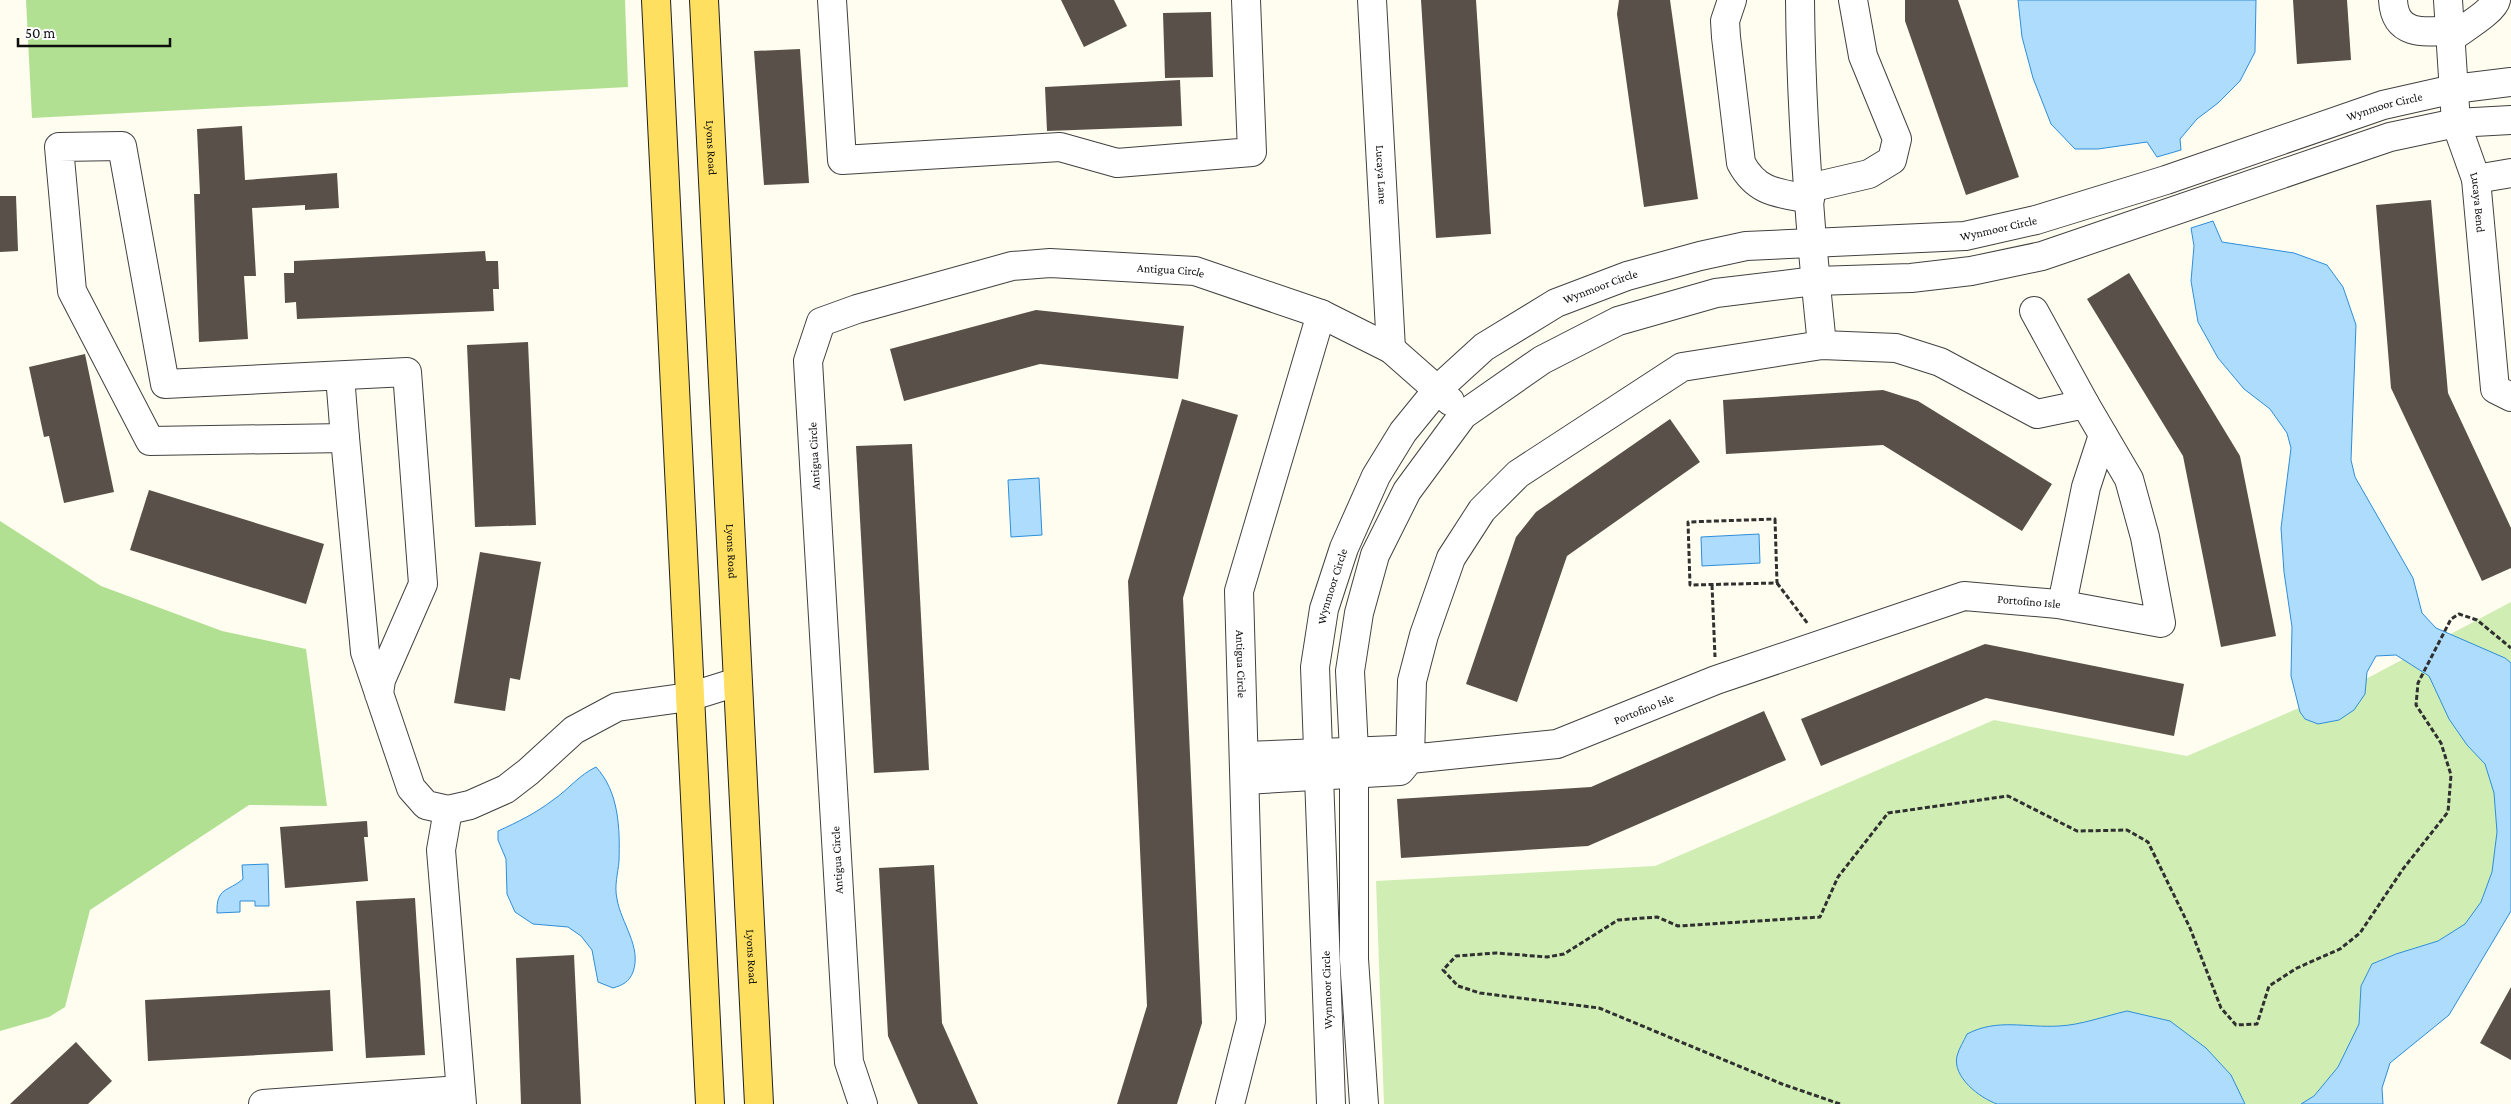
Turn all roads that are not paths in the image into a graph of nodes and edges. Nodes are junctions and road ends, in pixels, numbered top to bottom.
1 (656, 0) edge
2 (704, 0) edge
3 (832, 0) edge
4 (1246, 0) edge
5 (1372, 0) edge
6 (1732, 0) edge
7 (1800, 0) edge
8 (1853, 0) edge
9 (2393, 0) edge
10 (2448, 0) edge
11 (2496, 0) edge
12 (2450, 34) junction
13 (2511, 82) edge
14 (2454, 89) junction
15 (2511, 120) edge
16 (2456, 123) junction
17 (2511, 174) edge
18 (2476, 179) junction
19 (1809, 193) junction
20 (1812, 243) junction
21 (1815, 281) junction
22 (2034, 310) dead end
23 (1321, 314) junction
24 (1822, 345) junction
25 (1390, 349) junction
26 (340, 376) junction
27 (1444, 383) junction
28 (165, 384) junction
29 (121, 386) junction
30 (2511, 397) edge
31 (2084, 404) junction
32 (1470, 410) junction
33 (2103, 435) junction
34 (345, 438) junction
35 (2062, 604) junction
36 (737, 682) junction
37 (379, 694) junction
38 (689, 697) junction
39 (1410, 759) junction
40 (1354, 763) junction
41 (1319, 765) junction
42 (1244, 768) junction
43 (448, 810) junction
44 (461, 1097) edge
45 (263, 1104) edge
46 (710, 1104) edge
47 (760, 1104) edge
48 (863, 1104) edge
49 (1230, 1104) edge
50 (1331, 1104) edge
51 (1364, 1104) edge

1 - 38 main road
2 - 36 main road, Lyons Road
3 - 4 street
5 - 25 street, Lucaya Lane
6 - 19 street
7 - 19 street
8 - 19 street
9 - 12 street
10 - 12 street, Lucaya Bend
11 - 12 street
12 - 14 street, Lucaya Bend
13 - 14 street, Wynmoor Circle
14 - 16 street, Lucaya Bend
14 - 20 street, Wynmoor Circle
15 - 16 street
16 - 18 street, Lucaya Bend
16 - 21 street
17 - 18 street
18 - 30 street, Lucaya Bend
19 - 20 street
20 - 21 street
20 - 27 street, Wynmoor Circle
21 - 24 street
21 - 32 street
22 - 31 street, Portofino Isle
23 - 25 street, Antigua Circle
23 - 42 street, Antigua Circle
23 - 48 street, Antigua Circle
24 - 31 street
24 - 39 street
25 - 27 street, Antigua Circle
26 - 28 street
26 - 34 street
26 - 37 street
27 - 32 street, Antigua Circle
27 - 41 street, Wynmoor Circle
28 - 29 street
28 - 29 street
29 - 34 street
31 - 33 street, Portofino Isle
32 - 40 street
33 - 35 street
33 - 35 street, Portofino Isle
34 - 37 street
35 - 39 street, Portofino Isle
36 - 38 street
36 - 47 main road, Lyons Road
37 - 43 street
38 - 43 street
38 - 46 main road
39 - 40 street, Portofino Isle
40 - 41 street
40 - 51 street
41 - 42 street
41 - 50 street, Wynmoor Circle
42 - 49 street, Antigua Circle
43 - 44 street
44 - 45 street

